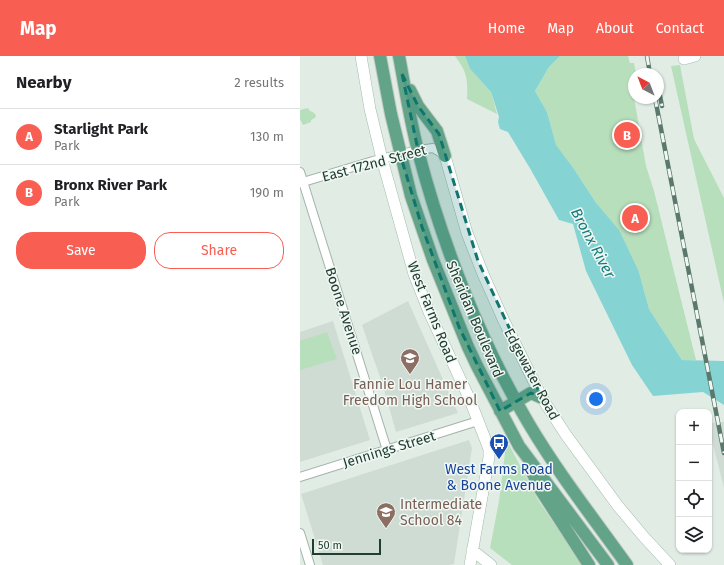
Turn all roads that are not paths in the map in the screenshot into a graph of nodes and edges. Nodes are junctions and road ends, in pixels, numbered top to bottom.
1 (361, 56) edge
2 (380, 56) edge
3 (399, 56) edge
4 (402, 74) junction
5 (418, 150) junction
6 (400, 154) junction
7 (446, 156) junction
8 (382, 159) junction
9 (300, 172) edge
10 (302, 183) edge
11 (542, 398) junction
12 (516, 401) junction
13 (500, 410) junction
14 (478, 421) junction
15 (519, 446) junction
16 (387, 450) junction
17 (300, 478) edge
18 (300, 533) edge
19 (472, 550) junction
20 (310, 565) edge
21 (470, 565) edge
22 (491, 565) edge
23 (589, 565) edge
24 (608, 565) edge
25 (627, 565) edge
26 (670, 565) edge

1 - 8 street, West Farms Road
2 - 6 main road, Sheridan Boulevard
3 - 4 main road, Sheridan Boulevard
4 - 5 main road, Sheridan Boulevard
4 - 7 main road
5 - 6 street, East 172nd Street
5 - 7 street, East 172nd Street
5 - 12 main road, Sheridan Boulevard
6 - 8 street, East 172nd Street
6 - 13 main road, Sheridan Boulevard
7 - 11 street, Edgewater Road
8 - 10 street, East 172nd Street
8 - 14 street, West Farms Road
9 - 10 street, Boone Avenue
10 - 16 street, Boone Avenue
11 - 12 main road
11 - 26 street, Edgewater Road
12 - 13 main road
12 - 25 main road, Sheridan Boulevard
13 - 15 main road, Sheridan Boulevard
14 - 16 street, Jennings Street
14 - 19 street, West Farms Road
15 - 23 main road
15 - 24 main road, Sheridan Boulevard
16 - 17 street, Jennings Street
18 - 20 street
19 - 21 street, West Farms Road
19 - 22 street

